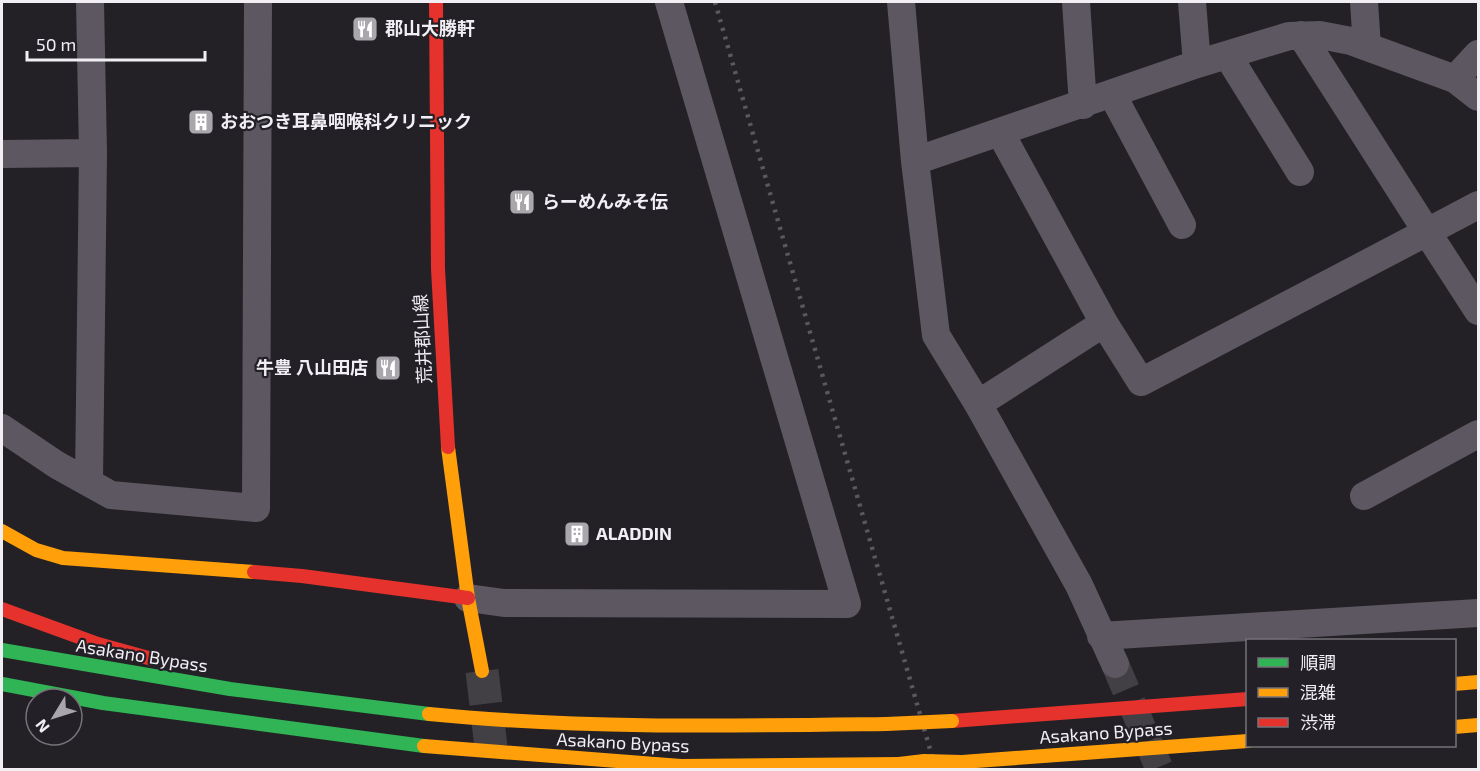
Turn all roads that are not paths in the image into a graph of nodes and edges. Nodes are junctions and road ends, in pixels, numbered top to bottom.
1 (90, 2) edge
2 (258, 2) edge
3 (436, 2) edge
4 (669, 2) edge
5 (902, 2) edge
6 (1076, 2) edge
7 (1192, 2) edge
8 (1364, 2) edge
9 (1301, 35) junction
10 (1367, 47) junction
11 (1478, 47) edge
12 (1228, 56) junction
13 (1197, 64) junction
14 (1455, 80) junction
15 (1112, 94) junction
16 (1479, 97) edge
17 (1083, 105) junction
18 (1000, 132) junction
19 (93, 153) junction
20 (2, 154) edge
21 (915, 161) junction
22 (1300, 172) dead end
23 (1479, 205) edge
24 (1182, 225) dead end
25 (1427, 232) junction
26 (1479, 311) edge
27 (1104, 323) junction
28 (978, 404) junction
29 (2, 428) edge
30 (1479, 435) edge
31 (89, 482) junction
32 (1364, 496) dead end
33 (2, 531) edge
34 (468, 598) junction
35 (2, 609) edge
36 (1479, 613) edge
37 (1101, 636) junction
38 (2, 650) edge
39 (1115, 664) tunnel mouth
40 (482, 671) tunnel mouth
41 (1479, 682) edge
42 (2, 684) edge
43 (1456, 684) edge
44 (293, 696) junction
45 (1246, 699) edge
46 (84, 703) edge
47 (103, 703) junction
48 (1479, 725) edge
49 (1456, 727) edge
50 (1246, 741) edge

1 - 19 street
2 - 31 street
3 - 34 main road, 荒井郡山線
4 - 34 street
5 - 21 street
6 - 17 street
7 - 13 street
8 - 10 street
9 - 10 street
9 - 12 street
9 - 25 street
10 - 14 street
11 - 14 street
12 - 13 street
12 - 22 street
13 - 15 street
14 - 16 street
15 - 17 street
15 - 24 street
17 - 18 street
18 - 21 street
18 - 27 street
19 - 20 street
19 - 31 street
21 - 28 street
23 - 25 street
25 - 26 street
25 - 27 street
27 - 28 street
28 - 37 street
29 - 31 street
30 - 32 street
33 - 34 main road
34 - 40 main road, 荒井郡山線
35 - 44 main road
36 - 37 street
37 - 39 street
38 - 44 main road, Asakano Bypass
41 - 43 main road
42 - 47 main road, Asakano Bypass
44 - 45 main road, Asakano Bypass, bridge
46 - 47 main road
47 - 50 main road, Asakano Bypass, bridge
48 - 49 main road

